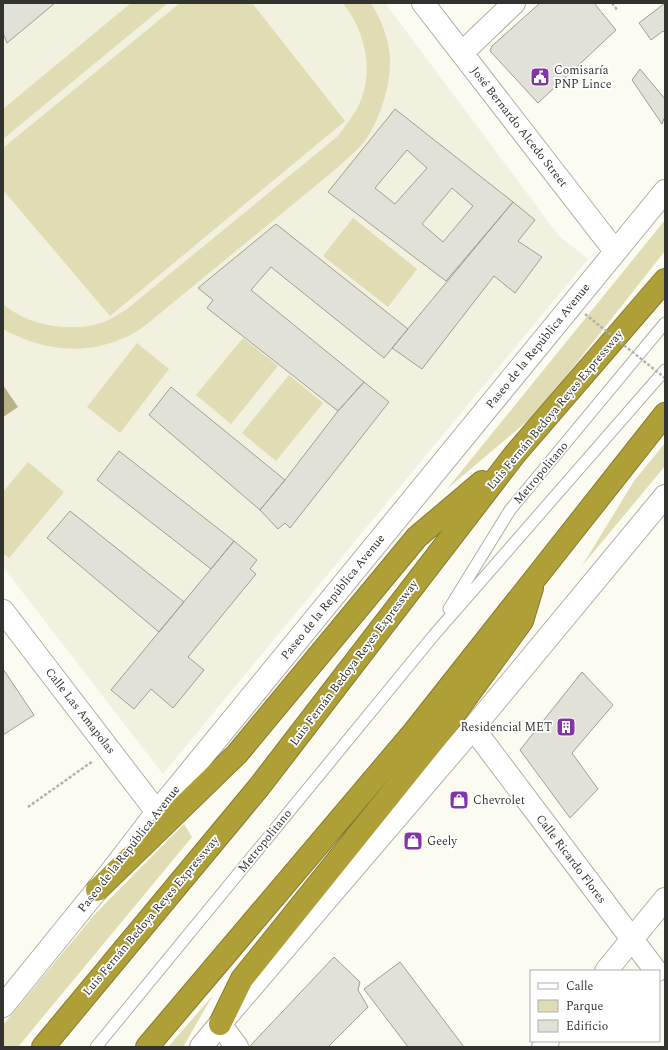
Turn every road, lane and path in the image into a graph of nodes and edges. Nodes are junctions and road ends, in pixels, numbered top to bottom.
1 (423, 3) edge
2 (514, 3) edge
3 (612, 3) edge
4 (618, 11) dead end
5 (462, 53) junction
6 (665, 191) edge
7 (615, 251) junction
8 (665, 280) edge
9 (585, 314) dead end
10 (665, 323) edge
11 (665, 370) edge
12 (665, 378) edge
13 (665, 414) edge
14 (515, 454) junction
15 (665, 496) edge
16 (535, 578) junction
17 (3, 611) edge
18 (434, 635) junction
19 (473, 728) junction
20 (110, 750) junction
21 (28, 807) dead end
22 (157, 812) junction
23 (97, 890) junction
24 (665, 899) edge
25 (632, 940) junction
26 (607, 970) edge
27 (655, 970) edge
28 (3, 1006) edge
29 (220, 1024) junction
30 (43, 1047) edge
31 (96, 1047) edge
32 (147, 1047) edge
33 (202, 1047) edge
34 (236, 1047) edge

1 - 5 main road, José Bernardo Alcedo Street
2 - 5 main road
3 - 4 path
5 - 7 main road, José Bernardo Alcedo Street
6 - 7 main road, Paseo de la República Avenue
7 - 22 main road, Paseo de la República Avenue
8 - 14 highway, Luis Fernán Bedoya Reyes Expressway
9 - 12 path, bridge
10 - 18 lane, Metropolitano
11 - 18 lane, Metropolitano
13 - 16 highway
14 - 23 highway
14 - 30 highway, Luis Fernán Bedoya Reyes Expressway
15 - 19 main road
16 - 29 highway
16 - 32 highway
17 - 20 main road, Calle Las Amapolas
18 - 31 lane, Metropolitano
19 - 25 main road, Calle Ricardo Flores
19 - 29 main road
20 - 21 path
20 - 22 main road, Calle Las Amapolas
22 - 23 main road, Paseo de la República Avenue
23 - 28 main road, Paseo de la República Avenue
24 - 25 main road
25 - 26 main road
25 - 27 main road, Calle Ricardo Flores
29 - 33 main road
29 - 34 main road

